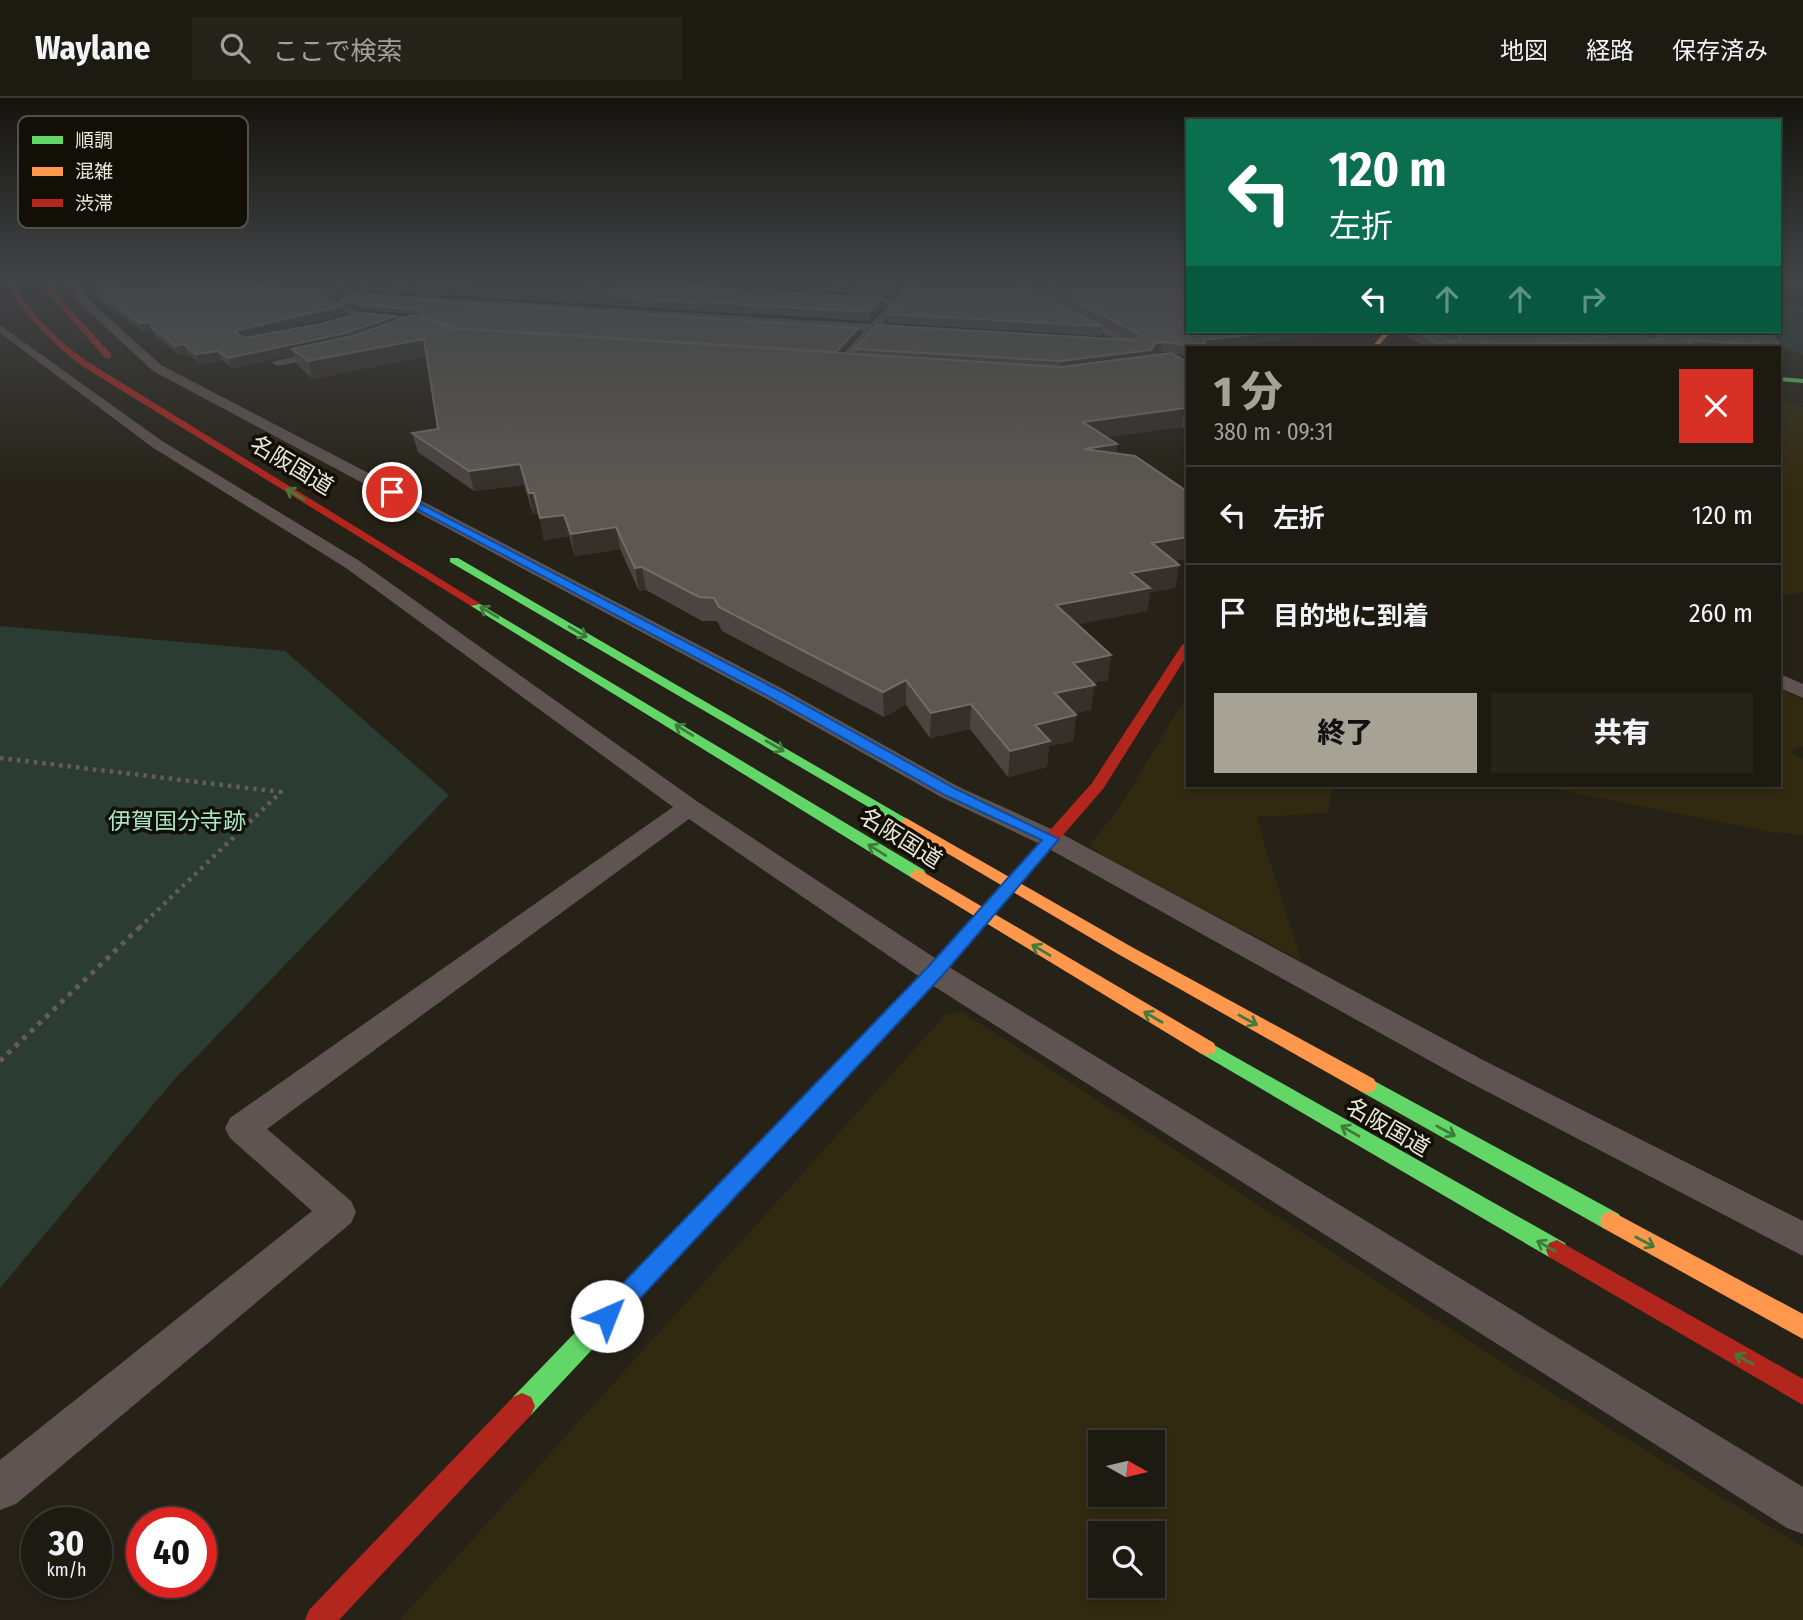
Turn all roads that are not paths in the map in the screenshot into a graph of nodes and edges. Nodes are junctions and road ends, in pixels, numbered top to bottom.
1 (30, 350) edge
2 (72, 350) edge
3 (101, 350) edge
4 (106, 350) edge
5 (137, 350) edge
6 (338, 350) edge
7 (857, 350) edge
8 (1144, 350) edge
9 (827, 363) edge
10 (119, 364) junction
11 (1142, 366) edge
12 (288, 370) dead end
13 (1781, 379) edge
14 (1803, 381) edge
15 (154, 387) dead end
16 (434, 548) dead end
17 (1186, 648) edge
18 (1781, 681) edge
19 (1803, 692) edge
20 (689, 807) junction
21 (1051, 839) junction
22 (934, 972) junction
23 (1803, 1239) edge
24 (1803, 1327) edge
25 (1803, 1393) edge
26 (0, 1488) edge
27 (1803, 1512) edge
28 (318, 1620) edge

1 - 20 street
25 -> 2 main road, 名阪国道
3 - 10 main road
4 - 10 main road
5 - 21 street
6 - 12 street
7 - 9 street
8 - 11 street
10 - 15 main road
13 - 14 main road
16 -> 24 main road, 名阪国道
17 - 21 main road
18 - 19 street
20 - 22 street
20 - 26 street
21 - 22 main road
21 - 23 street
22 - 27 street
22 - 28 main road

